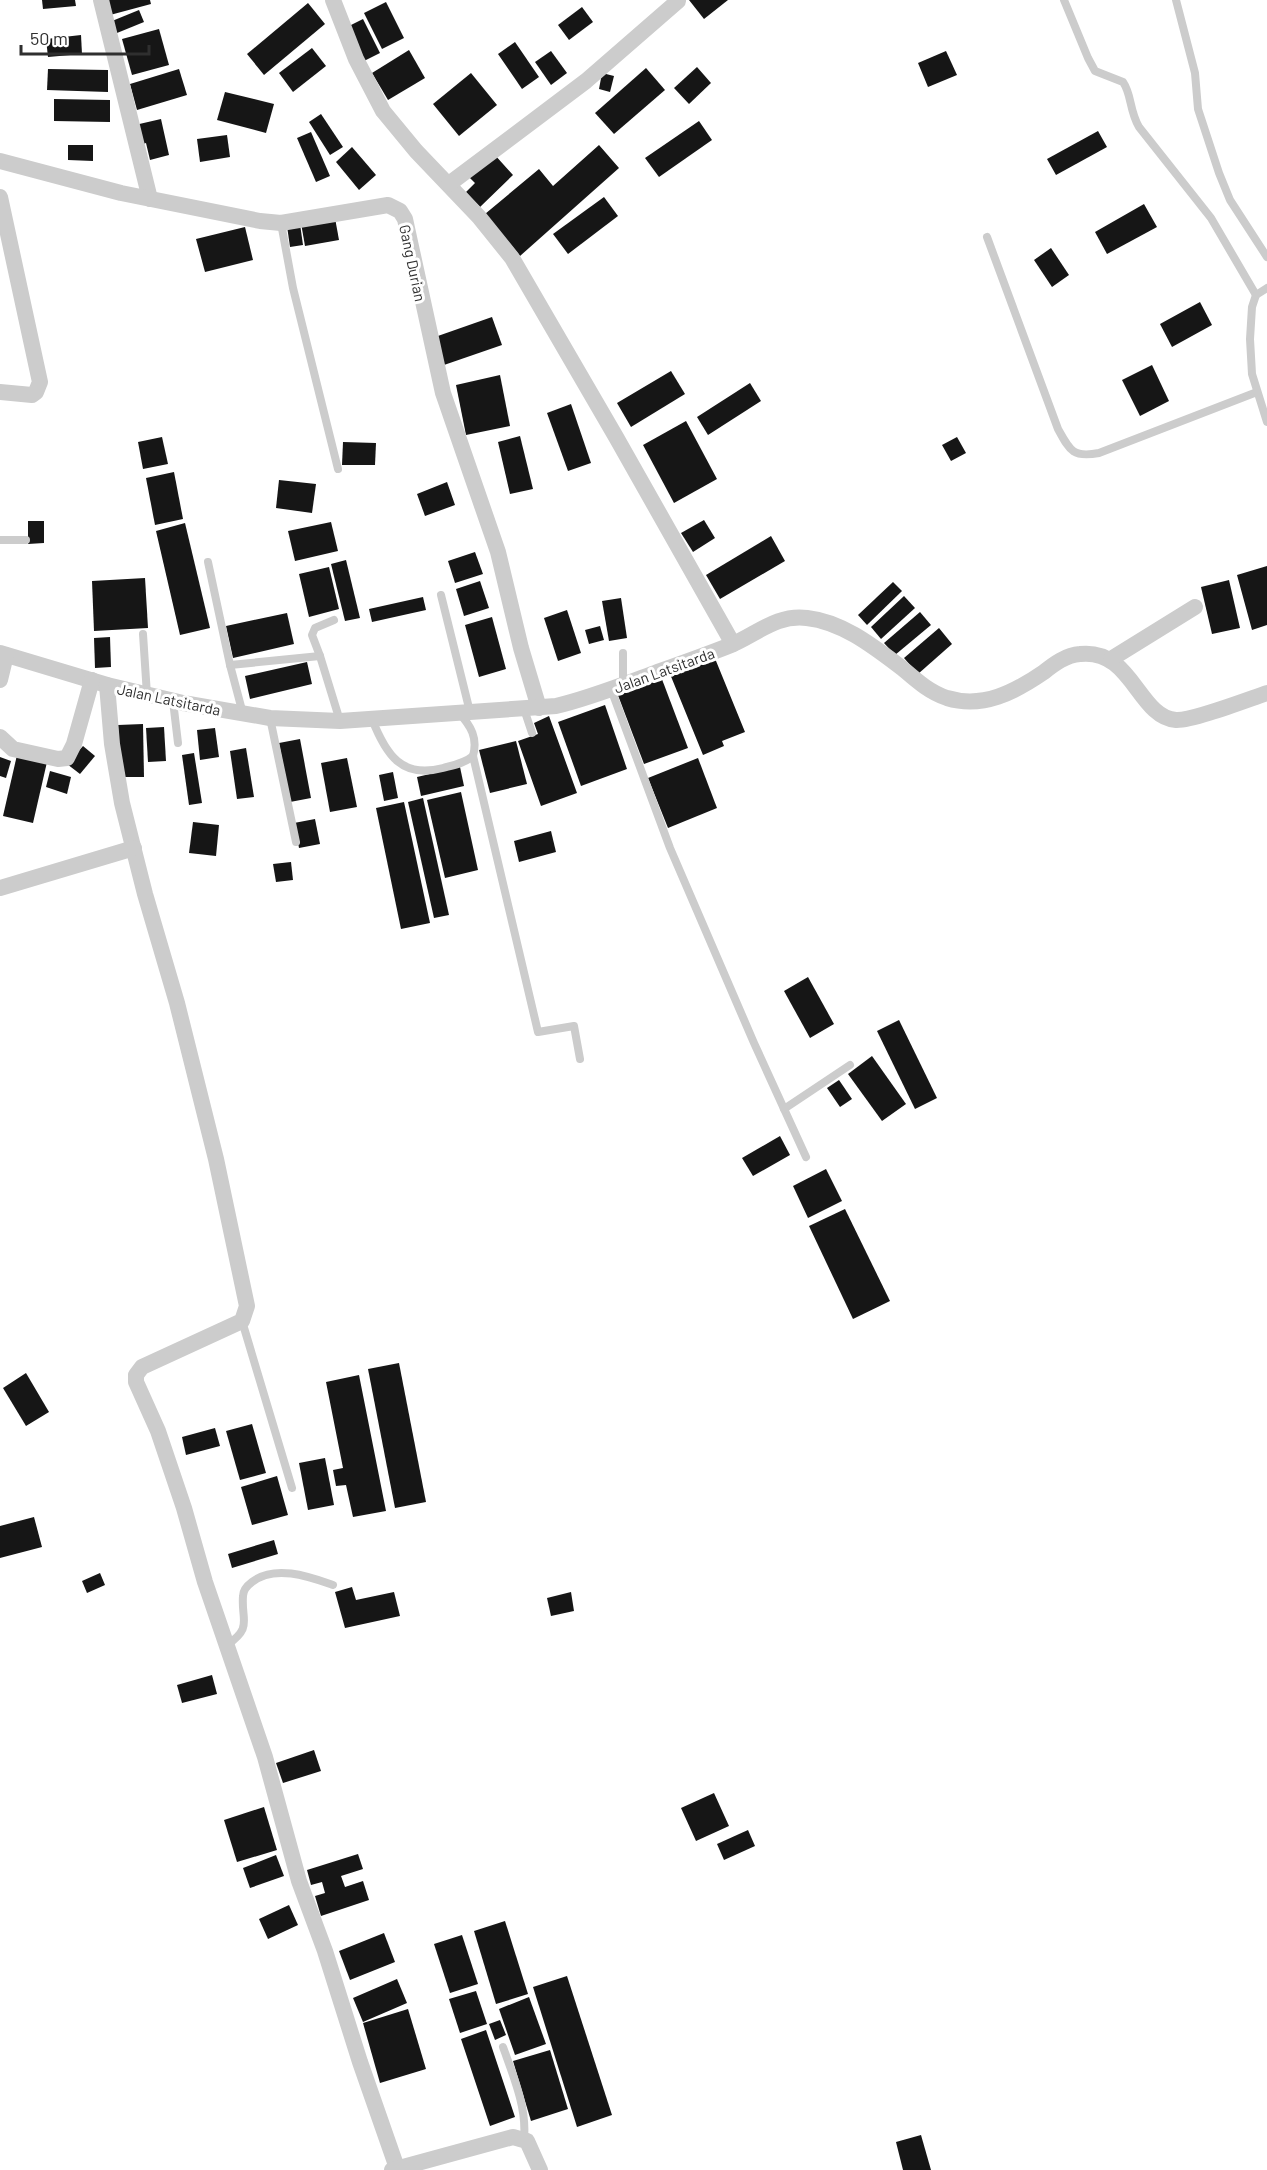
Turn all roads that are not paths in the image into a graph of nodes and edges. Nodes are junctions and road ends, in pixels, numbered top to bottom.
1 (101, 0) edge
2 (333, 0) edge
3 (1064, 0) edge
4 (1176, 0) edge
5 (678, 1) edge
6 (0, 161) edge
7 (449, 184) junction
8 (0, 197) edge
9 (150, 200) junction
10 (281, 223) junction
11 (987, 237) dead end
12 (1267, 257) edge
13 (1267, 288) edge
14 (1256, 296) junction
15 (0, 392) edge
16 (1257, 392) junction
17 (1267, 422) edge
18 (338, 469) dead end
19 (0, 540) edge
20 (26, 540) dead end
21 (208, 562) dead end
22 (441, 595) dead end
23 (1195, 607) dead end
24 (334, 620) dead end
25 (143, 634) dead end
26 (733, 644) junction
27 (623, 653) dead end
28 (3, 654) edge
29 (320, 656) junction
30 (1111, 659) junction
31 (230, 665) junction
32 (0, 680) edge
33 (99, 683) junction
34 (617, 687) junction
35 (1267, 693) edge
36 (147, 694) junction
37 (173, 700) junction
38 (532, 708) junction
39 (464, 712) junction
40 (243, 714) junction
41 (270, 718) junction
42 (372, 719) junction
43 (340, 721) junction
44 (532, 733) dead end
45 (0, 737) edge
46 (178, 743) dead end
47 (473, 756) junction
48 (296, 842) dead end
49 (134, 848) junction
50 (0, 888) edge
51 (580, 1059) dead end
52 (850, 1065) dead end
53 (784, 1109) junction
54 (806, 1157) dead end
55 (242, 1321) junction
56 (292, 1488) dead end
57 (333, 1585) dead end
58 (227, 1645) junction
59 (503, 2047) dead end
60 (524, 2139) junction
61 (395, 2169) edge
62 (540, 2170) edge

1 - 9 street
2 - 7 street
3 - 14 lane
4 - 12 lane
5 - 7 street
6 - 9 street, Gang Durian
7 - 26 street
8 - 15 street
9 - 10 street, Gang Durian
10 - 18 lane
10 - 38 street, Gang Durian
11 - 16 lane
13 - 14 lane
14 - 16 lane
16 - 17 lane
19 - 20 lane
21 - 31 lane
22 - 39 lane
23 - 30 street
24 - 29 lane
25 - 36 lane
26 - 30 street, Jalan Latsitarda
26 - 34 street, Jalan Latsitarda
27 - 34 lane
28 - 32 street
28 - 33 street, Jalan Latsitarda
29 - 31 lane
29 - 43 lane
30 - 35 street
31 - 40 lane
33 - 36 street, Jalan Latsitarda
33 - 45 street
33 - 49 street
34 - 38 street, Jalan Latsitarda
34 - 53 lane
36 - 37 street, Jalan Latsitarda
37 - 40 street, Jalan Latsitarda
37 - 46 lane
38 - 39 street, Jalan Latsitarda
38 - 44 lane
39 - 42 street, Jalan Latsitarda
39 - 47 lane
40 - 41 street, Jalan Latsitarda
41 - 43 street, Jalan Latsitarda
41 - 48 lane
42 - 43 street, Jalan Latsitarda
42 - 47 lane
47 - 51 lane
49 - 50 street
49 - 55 street
52 - 53 lane
53 - 54 lane
55 - 56 lane
55 - 58 street
57 - 58 lane
58 - 61 street
59 - 60 lane
60 - 61 street
60 - 62 street

